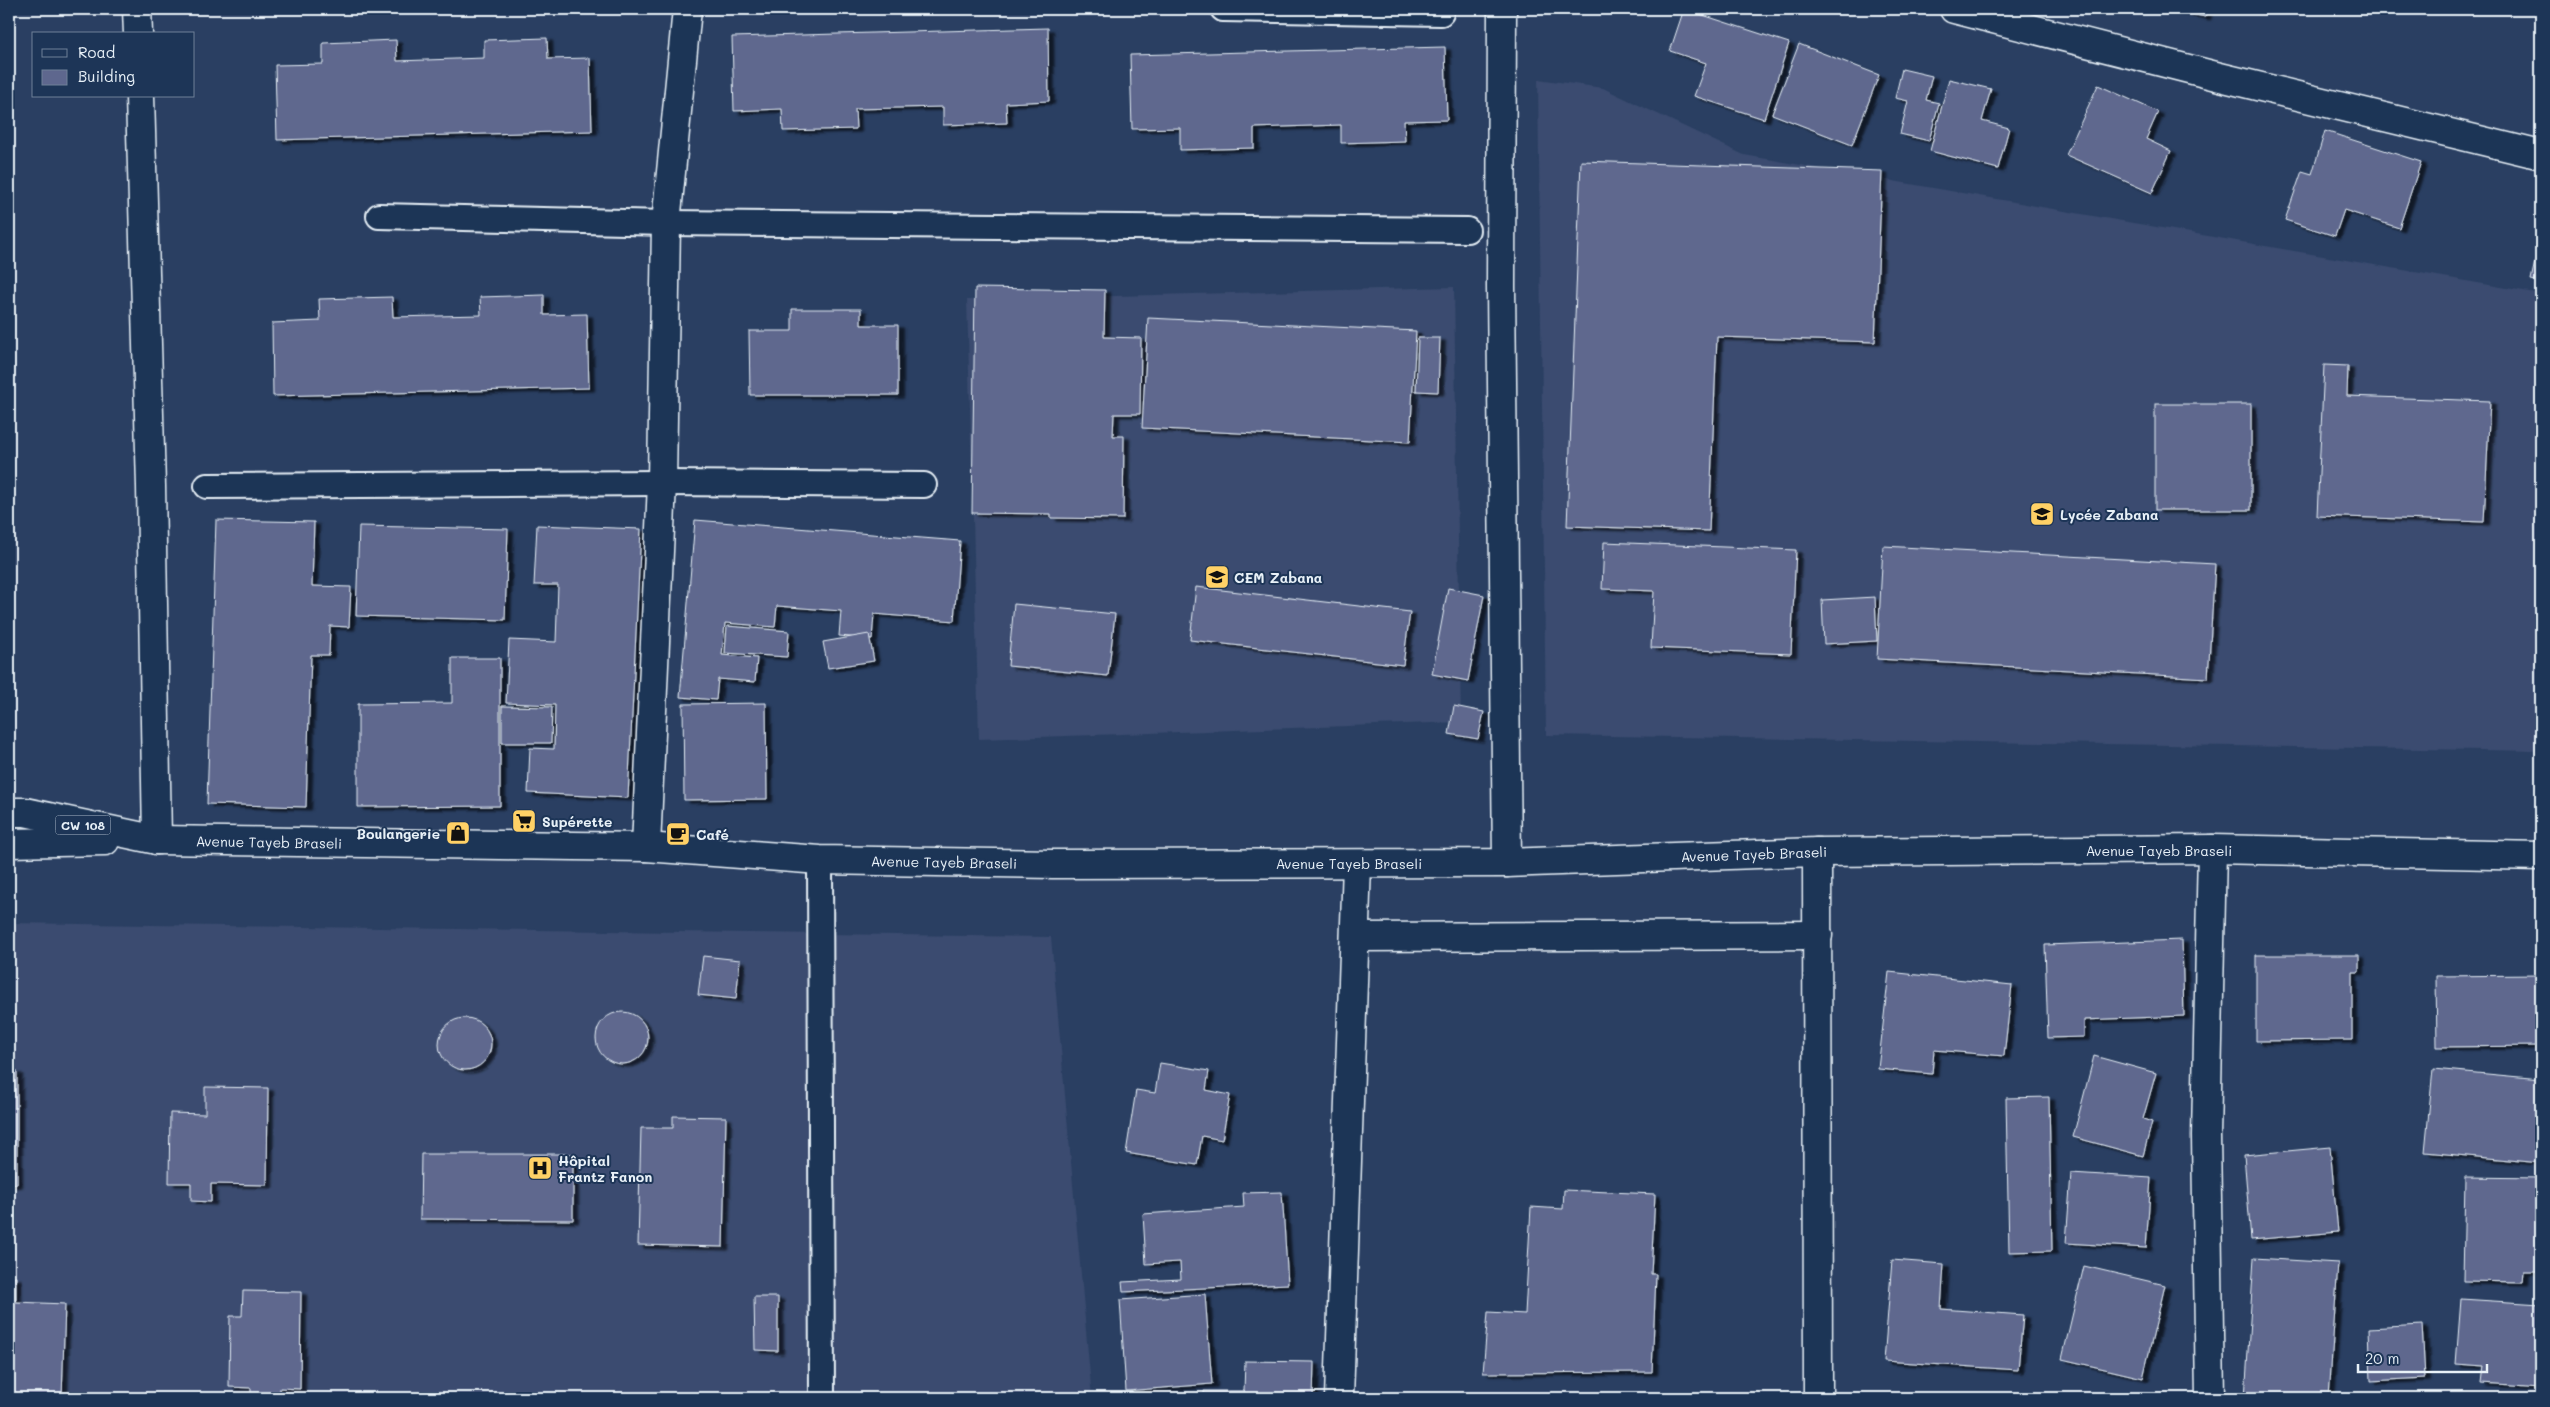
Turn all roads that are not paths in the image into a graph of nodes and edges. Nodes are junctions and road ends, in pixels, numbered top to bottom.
1 (137, 9) edge
2 (687, 9) edge
3 (1223, 9) edge
4 (1502, 9) edge
5 (1954, 9) edge
6 (1441, 13) dead end
7 (138, 32) edge
8 (140, 98) edge
9 (2541, 156) edge
10 (379, 216) dead end
11 (666, 223) junction
12 (1467, 230) dead end
13 (662, 483) junction
14 (924, 485) dead end
15 (208, 486) dead end
16 (9, 812) edge
17 (157, 840) junction
18 (9, 843) edge
19 (646, 847) junction
20 (2212, 849) junction
21 (1817, 852) junction
22 (2541, 856) edge
23 (820, 860) junction
24 (1507, 863) junction
25 (1357, 864) junction
26 (1818, 935) junction
27 (1354, 937) junction
28 (822, 1398) edge
29 (1339, 1398) edge
30 (1818, 1398) edge
31 (2210, 1398) edge

1 - 7 main road
2 - 11 main road
3 - 6 lane
4 - 24 main road
5 - 9 main road
8 - 17 main road
10 - 11 lane
11 - 12 lane
11 - 13 main road
13 - 14 lane
13 - 15 lane
13 - 19 main road
16 - 17 main road, CW 108
17 - 18 main road, CW 108
17 - 19 main road, Avenue Tayeb Braseli / CW 108
19 - 23 main road, Avenue Tayeb Braseli / CW 108
20 - 21 main road, Avenue Tayeb Braseli / CW 108
20 - 22 main road, Avenue Tayeb Braseli / CW 108
20 - 31 main road
21 - 24 main road, Avenue Tayeb Braseli / CW 108
21 - 26 main road
23 - 25 main road, Avenue Tayeb Braseli / CW 108
23 - 28 lane
24 - 25 main road, Avenue Tayeb Braseli / CW 108
25 - 27 main road
26 - 27 main road
26 - 30 main road
27 - 29 main road

